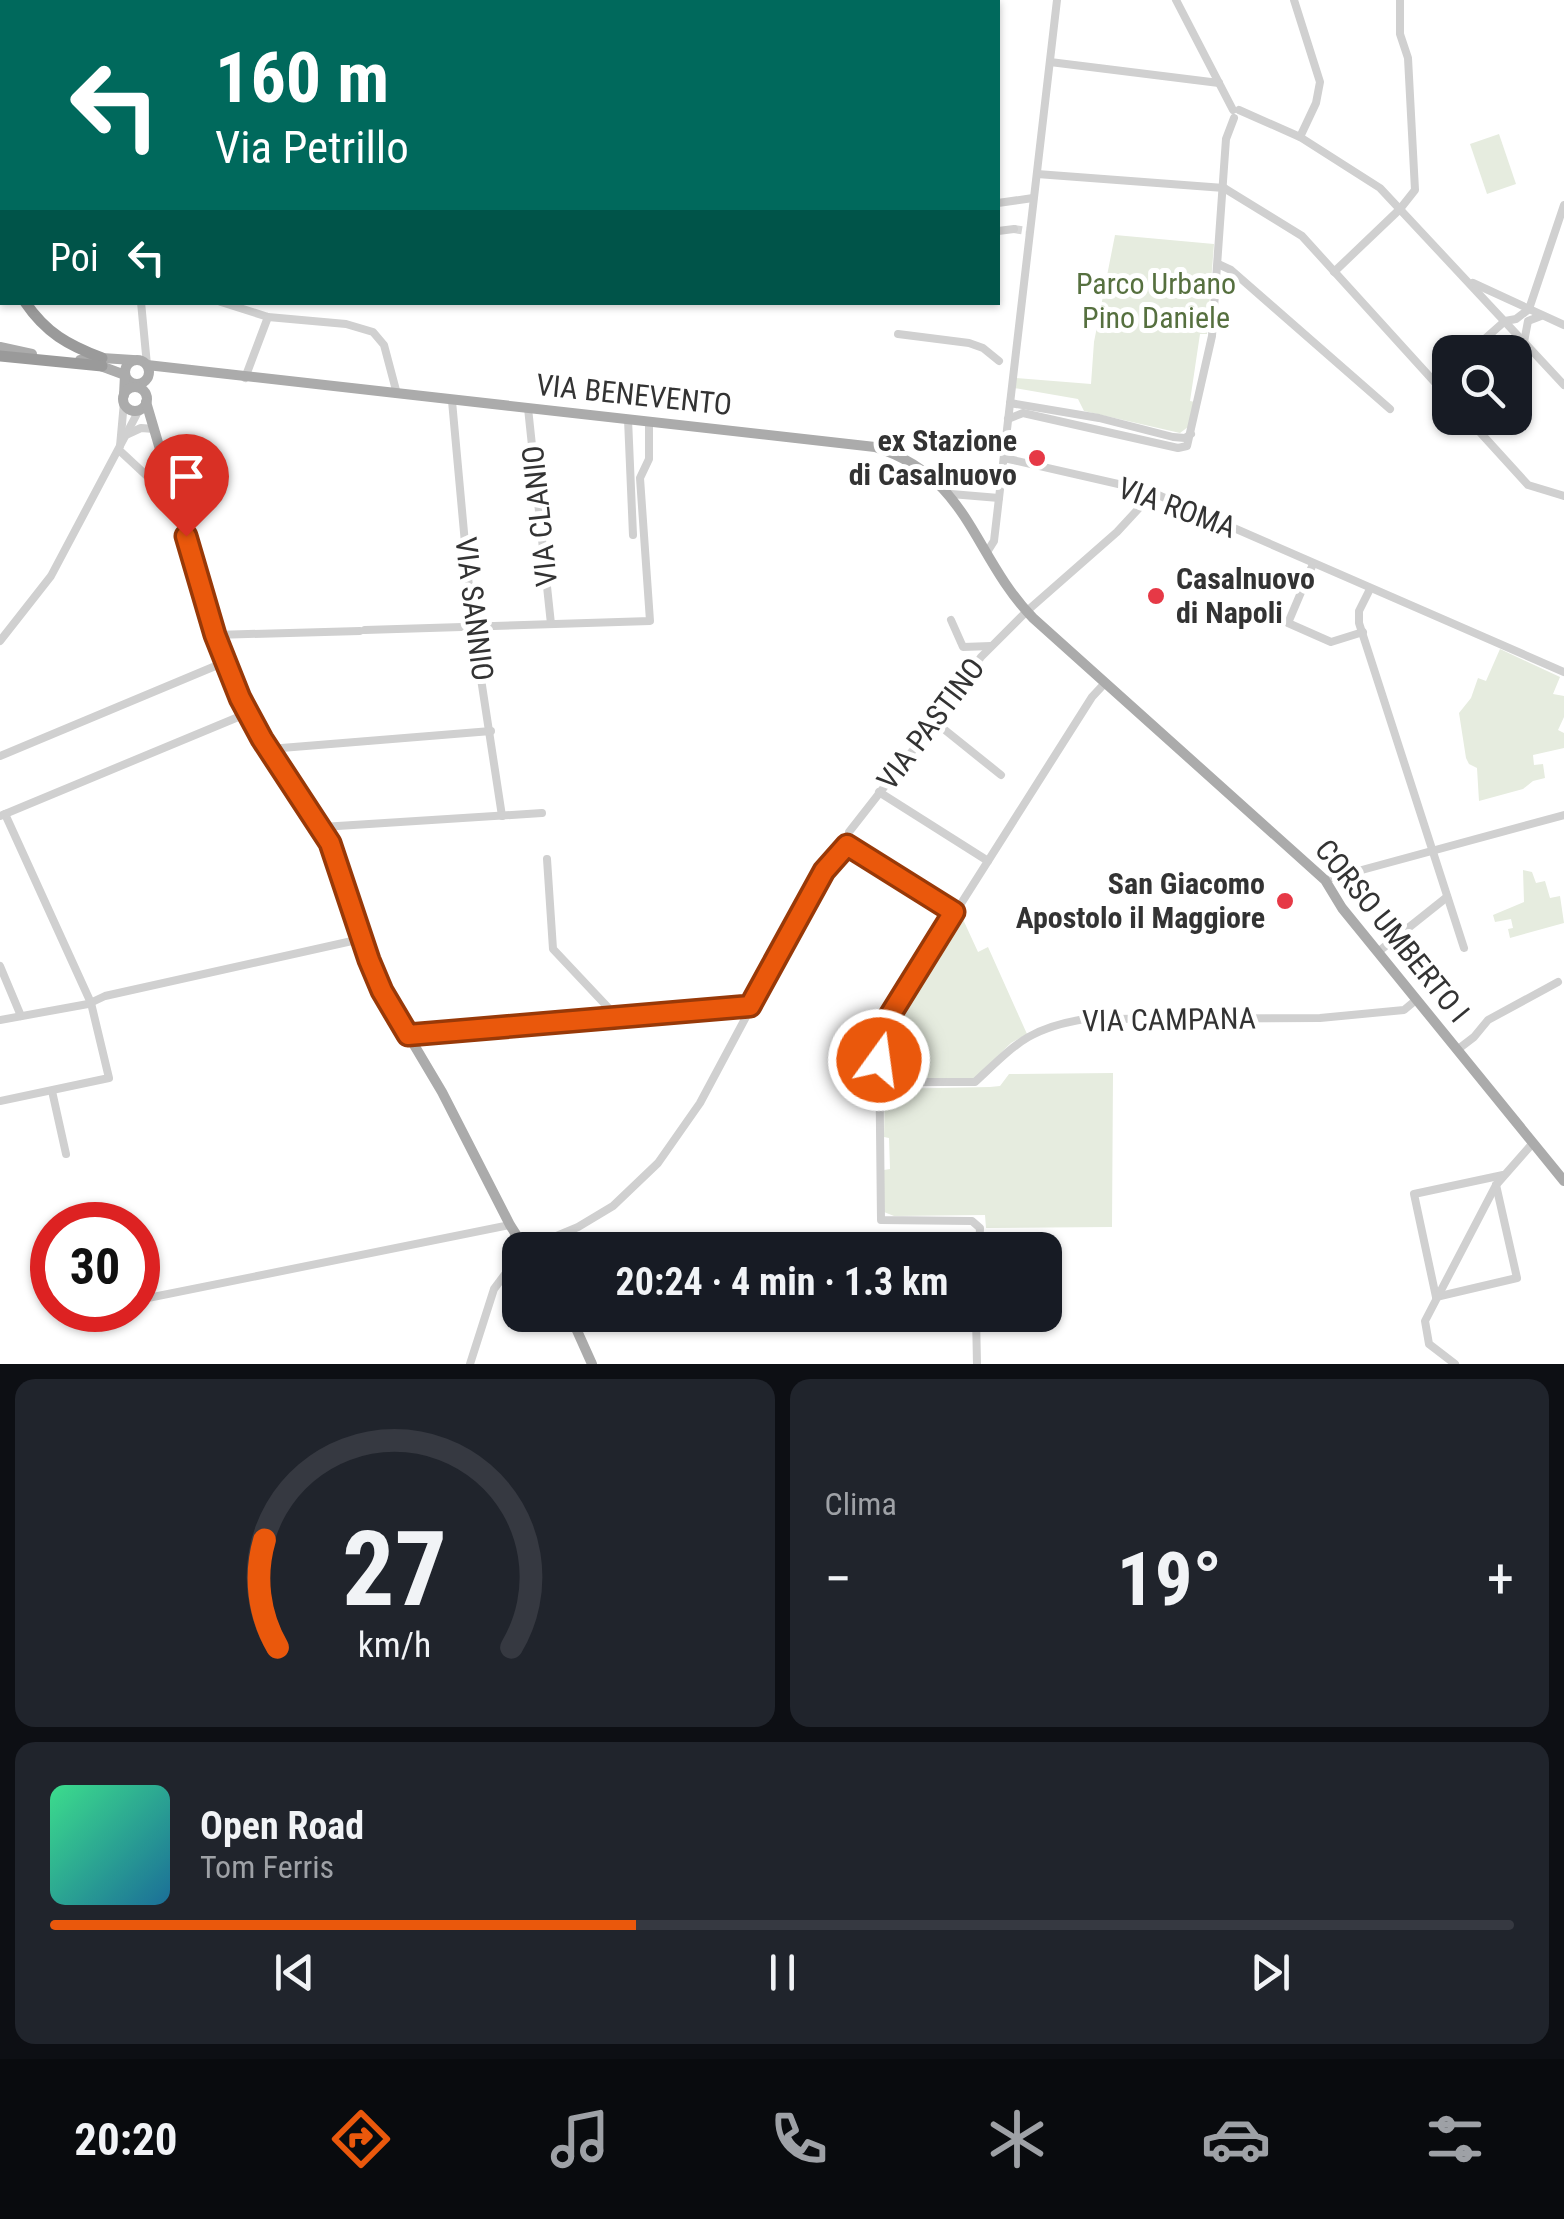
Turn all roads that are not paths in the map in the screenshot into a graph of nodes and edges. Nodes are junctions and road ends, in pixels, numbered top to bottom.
1 (1057, 0) edge
2 (1176, 0) edge
3 (1294, 0) edge
4 (1400, 0) edge
5 (1050, 62) junction
6 (1219, 83) junction
7 (1236, 113) junction
8 (1300, 137) junction
9 (1038, 174) junction
10 (1224, 188) junction
11 (1033, 198) junction
12 (1000, 203) edge
13 (1564, 205) edge
14 (1400, 210) junction
15 (1014, 230) tunnel mouth
16 (1000, 232) edge
17 (1218, 264) junction
18 (1334, 272) junction
19 (1469, 282) junction
20 (1503, 298) junction
21 (27, 305) edge
22 (141, 305) edge
23 (232, 305) edge
24 (1494, 309) junction
25 (1529, 309) junction
26 (268, 316) junction
27 (1545, 316) junction
28 (1505, 321) junction
29 (1564, 325) edge
30 (898, 334) dead end
31 (1489, 335) edge
32 (1518, 335) edge
33 (1525, 335) edge
34 (0, 347) edge
35 (1532, 351) edge
36 (0, 356) edge
37 (102, 362) junction
38 (999, 362) dead end
39 (145, 366) junction
40 (125, 375) junction
41 (245, 378) junction
42 (1432, 380) edge
43 (1564, 385) edge
44 (397, 394) junction
45 (124, 398) junction
46 (452, 400) junction
47 (144, 403) junction
48 (1010, 403) junction
49 (528, 408) junction
50 (1390, 409) dead end
51 (628, 418) junction
52 (1008, 419) junction
53 (649, 421) junction
54 (154, 429) junction
55 (128, 434) junction
56 (1191, 434) junction
57 (1482, 435) edge
58 (119, 448) junction
59 (1004, 458) junction
60 (1154, 493) junction
61 (951, 494) junction
62 (1564, 496) edge
63 (1000, 498) junction
64 (176, 504) junction
65 (634, 535) dead end
66 (987, 552) junction
67 (1314, 564) junction
68 (1370, 589) junction
69 (1026, 611) junction
70 (951, 620) dead end
71 (551, 624) junction
72 (474, 627) junction
73 (1362, 632) junction
74 (215, 635) junction
75 (0, 641) edge
76 (991, 646) junction
77 (225, 662) junction
78 (1564, 672) edge
79 (1104, 683) junction
80 (248, 713) junction
81 (936, 722) junction
82 (491, 731) junction
83 (269, 749) junction
84 (0, 756) edge
85 (1001, 775) dead end
86 (880, 792) junction
87 (542, 813) dead end
88 (2, 815) edge
89 (1564, 815) edge
90 (502, 816) junction
91 (322, 826) junction
92 (847, 845) junction
93 (1432, 850) junction
94 (547, 858) dead end
95 (988, 862) junction
96 (1325, 880) junction
97 (1447, 896) junction
98 (954, 912) junction
99 (361, 939) junction
100 (1464, 948) dead end
101 (1378, 952) junction
102 (0, 966) edge
103 (1558, 982) dead end
104 (1416, 1000) junction
105 (91, 1003) junction
106 (750, 1006) junction
107 (21, 1016) junction
108 (617, 1017) junction
109 (0, 1020) edge
110 (408, 1035) junction
111 (1458, 1050) junction
112 (878, 1082) junction
113 (52, 1090) junction
114 (0, 1101) edge
115 (1532, 1144) junction
116 (66, 1154) dead end
117 (1502, 1175) junction
118 (1564, 1181) edge
119 (1496, 1185) junction
120 (510, 1225) junction
121 (514, 1232) edge
122 (566, 1232) edge
123 (980, 1232) edge
124 (502, 1279) edge
125 (160, 1296) edge
126 (1436, 1297) junction
127 (578, 1332) edge
128 (976, 1332) edge
129 (470, 1364) edge
130 (592, 1364) edge
131 (977, 1364) edge
132 (1455, 1364) edge

1 - 5 street
2 - 6 street
3 - 8 street
4 - 14 street
5 - 6 street
5 - 9 street
6 - 7 street
7 - 8 street
7 - 10 street
8 - 14 street
9 - 10 street
9 - 11 street
10 - 17 street
10 - 18 street
11 - 12 street
11 - 48 street
13 - 25 street
14 - 18 street
14 - 19 street
15 - 16 street
17 - 50 street
17 - 56 street
18 - 42 street
19 - 20 street
19 - 24 street
20 - 24 street
20 - 25 street
21 - 37 highway
22 - 39 street
23 - 26 street
24 - 28 street
25 - 27 street
25 - 28 street
26 - 41 street
26 - 44 street
27 - 29 street
27 - 33 street
28 - 31 street
28 - 32 street
30 - 38 street
34 - 37 main road, VIA BENEVENTO
35 - 43 street
36 - 37 highway
37 - 39 main road, VIA BENEVENTO
37 - 40 main road, VIA BENEVENTO
39 - 40 main road
39 - 40 main road
39 - 41 main road, VIA BENEVENTO
39 - 47 main road
40 - 45 main road
41 - 44 main road, VIA BENEVENTO
44 - 46 main road, VIA BENEVENTO
45 - 47 main road
45 - 47 main road
45 - 58 street
46 - 49 main road, VIA BENEVENTO
46 - 72 street, VIA SANNIO
47 - 54 main road
47 - 55 street
48 - 52 street
48 - 56 street
49 - 51 main road, VIA BENEVENTO
49 - 71 street, VIA CLANIO
51 - 53 main road, VIA BENEVENTO
51 - 65 street
52 - 56 street
52 - 59 street
53 - 61 main road, VIA BENEVENTO
53 - 71 street
54 - 55 street
54 - 64 main road
55 - 58 street
57 - 62 street
58 - 64 street
58 - 75 street
59 - 60 street, VIA ROMA
59 - 63 street
60 - 67 street, VIA ROMA
60 - 69 street
61 - 63 street
61 - 66 main road, VIA BENEVENTO
63 - 66 street
64 - 74 main road
66 - 69 main road, VIA BENEVENTO
67 - 68 street, VIA ROMA
67 - 73 street
68 - 73 street
68 - 78 street, VIA ROMA
69 - 76 street, VIA PASTINO
69 - 79 main road, CORSO UMBERTO I
70 - 76 street
71 - 72 street
72 - 74 street
72 - 82 street, VIA SANNIO
73 - 93 street
74 - 77 main road
76 - 81 street, VIA PASTINO
77 - 80 main road
77 - 84 street
79 - 95 street
79 - 96 main road, CORSO UMBERTO I
80 - 83 main road
80 - 88 street
81 - 85 street
81 - 86 street, VIA PASTINO
82 - 83 street
82 - 90 street, VIA SANNIO
83 - 91 main road
86 - 92 street, VIA PASTINO
86 - 95 street
87 - 90 street
88 - 105 street
89 - 93 street
90 - 91 street
91 - 99 main road
92 - 98 street
92 - 106 street, VIA PASTINO
93 - 96 street
93 - 97 street
94 - 108 street
95 - 98 street
96 - 101 main road, CORSO UMBERTO I
97 - 100 street
97 - 101 street
98 - 112 street
99 - 105 street
99 - 110 main road
101 - 104 main road, CORSO UMBERTO I
102 - 107 street
103 - 111 street
104 - 111 main road, CORSO UMBERTO I
104 - 112 street, VIA CAMPANA
105 - 107 street
105 - 113 street
106 - 108 street
106 - 122 street, VIA PASTINO
107 - 109 street
108 - 110 street
110 - 120 main road
111 - 115 main road, CORSO UMBERTO I
112 - 123 street
113 - 114 street
113 - 116 street
115 - 117 street
115 - 118 main road, CORSO UMBERTO I
117 - 119 street
117 - 126 street
119 - 126 street
119 - 126 street
120 - 121 main road
120 - 125 street
124 - 129 street
126 - 132 street
127 - 130 main road
128 - 131 street

